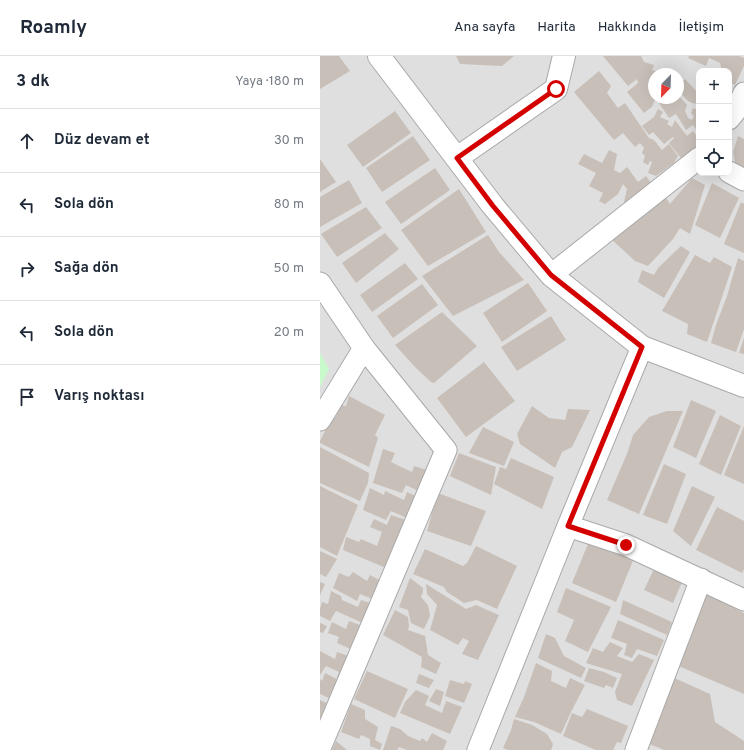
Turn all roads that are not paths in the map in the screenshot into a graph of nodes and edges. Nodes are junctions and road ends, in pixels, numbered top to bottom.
1 (379, 56) edge
2 (564, 56) edge
3 (744, 93) edge
4 (732, 115) edge
5 (457, 158) junction
6 (696, 160) edge
7 (732, 174) edge
8 (744, 180) edge
9 (551, 275) junction
10 (320, 284) edge
11 (642, 347) junction
12 (364, 348) junction
13 (744, 386) edge
14 (320, 420) edge
15 (568, 526) junction
16 (701, 579) junction
17 (744, 600) edge
18 (320, 748) edge
19 (478, 750) edge
20 (636, 750) edge

1 - 5 street
2 - 5 street
3 - 4 street
5 - 9 street
6 - 9 street
7 - 8 street
9 - 11 street
10 - 12 street
11 - 13 street
11 - 15 street
12 - 14 street
12 - 18 street
15 - 16 street
15 - 19 street
16 - 17 street
16 - 20 street

